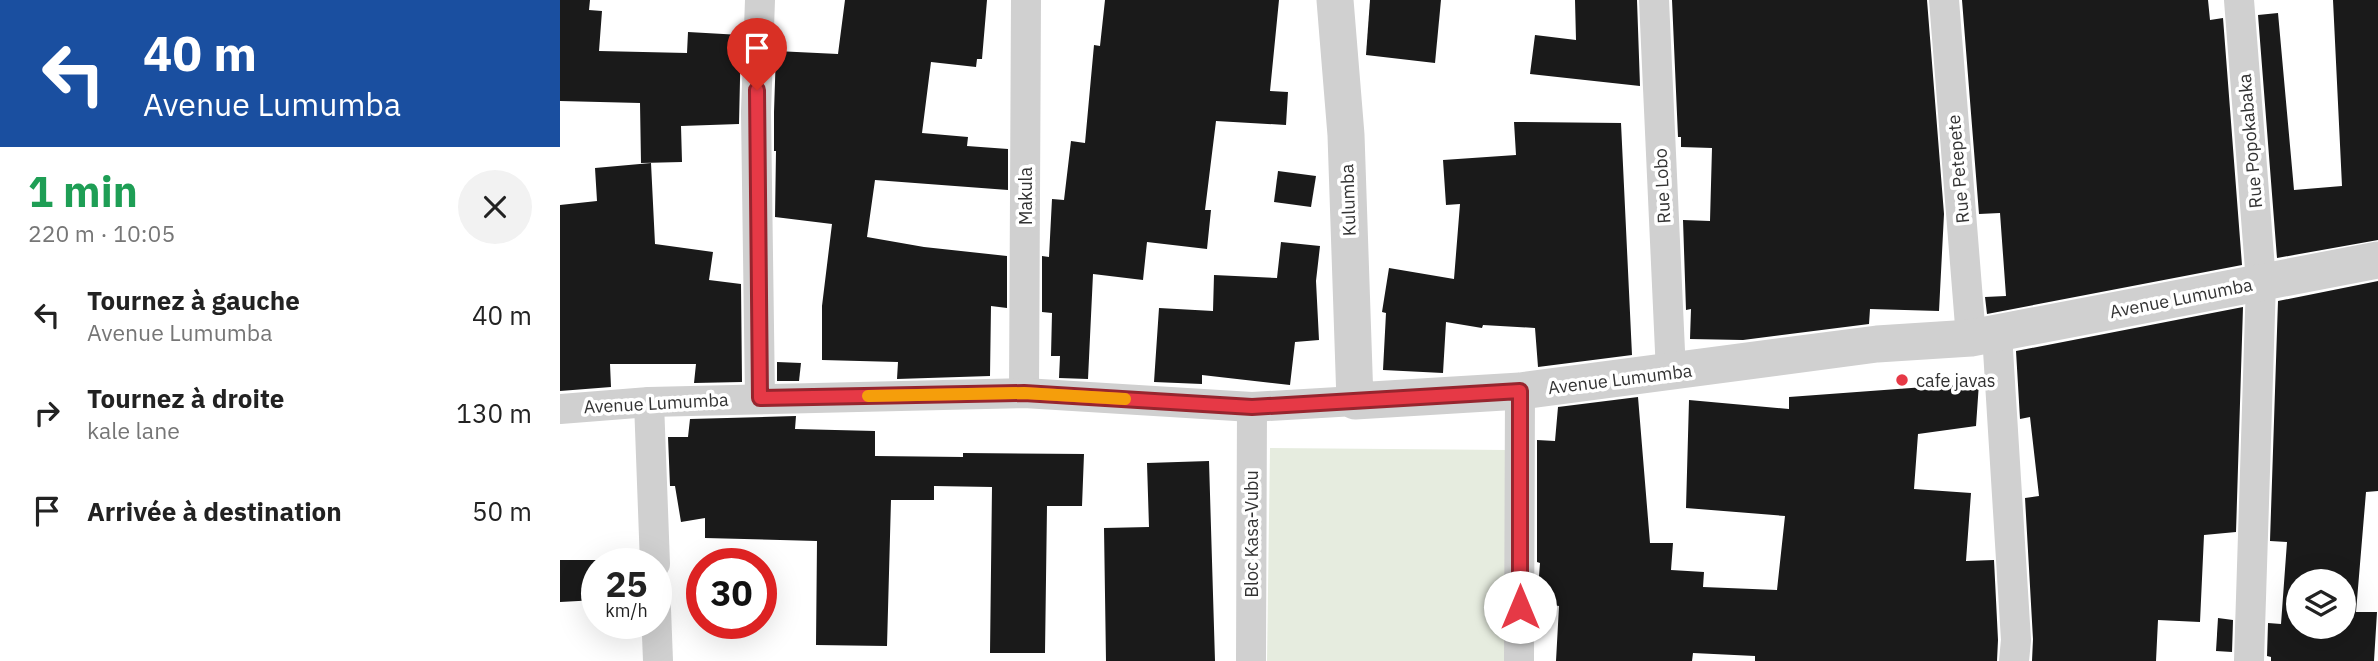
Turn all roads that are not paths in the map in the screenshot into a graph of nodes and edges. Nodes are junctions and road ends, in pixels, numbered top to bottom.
1 (760, 0) edge
2 (1026, 0) edge
3 (1335, 0) edge
4 (1654, 0) edge
5 (1944, 0) edge
6 (2239, 0) edge
7 (2378, 260) edge
8 (2261, 282) junction
9 (1984, 336) junction
10 (1671, 373) junction
11 (1520, 391) junction
12 (1024, 393) junction
13 (760, 398) junction
14 (1355, 401) junction
15 (649, 402) junction
16 (1252, 407) junction
17 (560, 409) edge
18 (654, 548) edge
19 (657, 639) edge
20 (658, 661) edge
21 (1251, 661) edge
22 (1520, 661) edge
23 (2014, 661) edge
24 (2249, 661) edge

1 - 13 street
2 - 12 street, Makula
3 - 14 street, Kulumba
4 - 10 street, Rue Lobo
5 - 9 street, Rue Petepete
6 - 8 street, Rue Popokabaka
7 - 8 street, Avenue Lumumba
8 - 9 street, Avenue Lumumba
8 - 24 street, Rue Popokabaka
9 - 10 street, Avenue Lumumba
9 - 23 street, Rue Petepete
10 - 11 street, Avenue Lumumba
11 - 14 street, Avenue Lumumba
11 - 22 street
12 - 13 street, Avenue Lumumba
12 - 16 street, Avenue Lumumba
13 - 15 street, Avenue Lumumba
14 - 16 street, Avenue Lumumba
15 - 17 street, Avenue Lumumba
15 - 18 street
16 - 21 street, Bloc Kasa-Vubu
19 - 20 street

